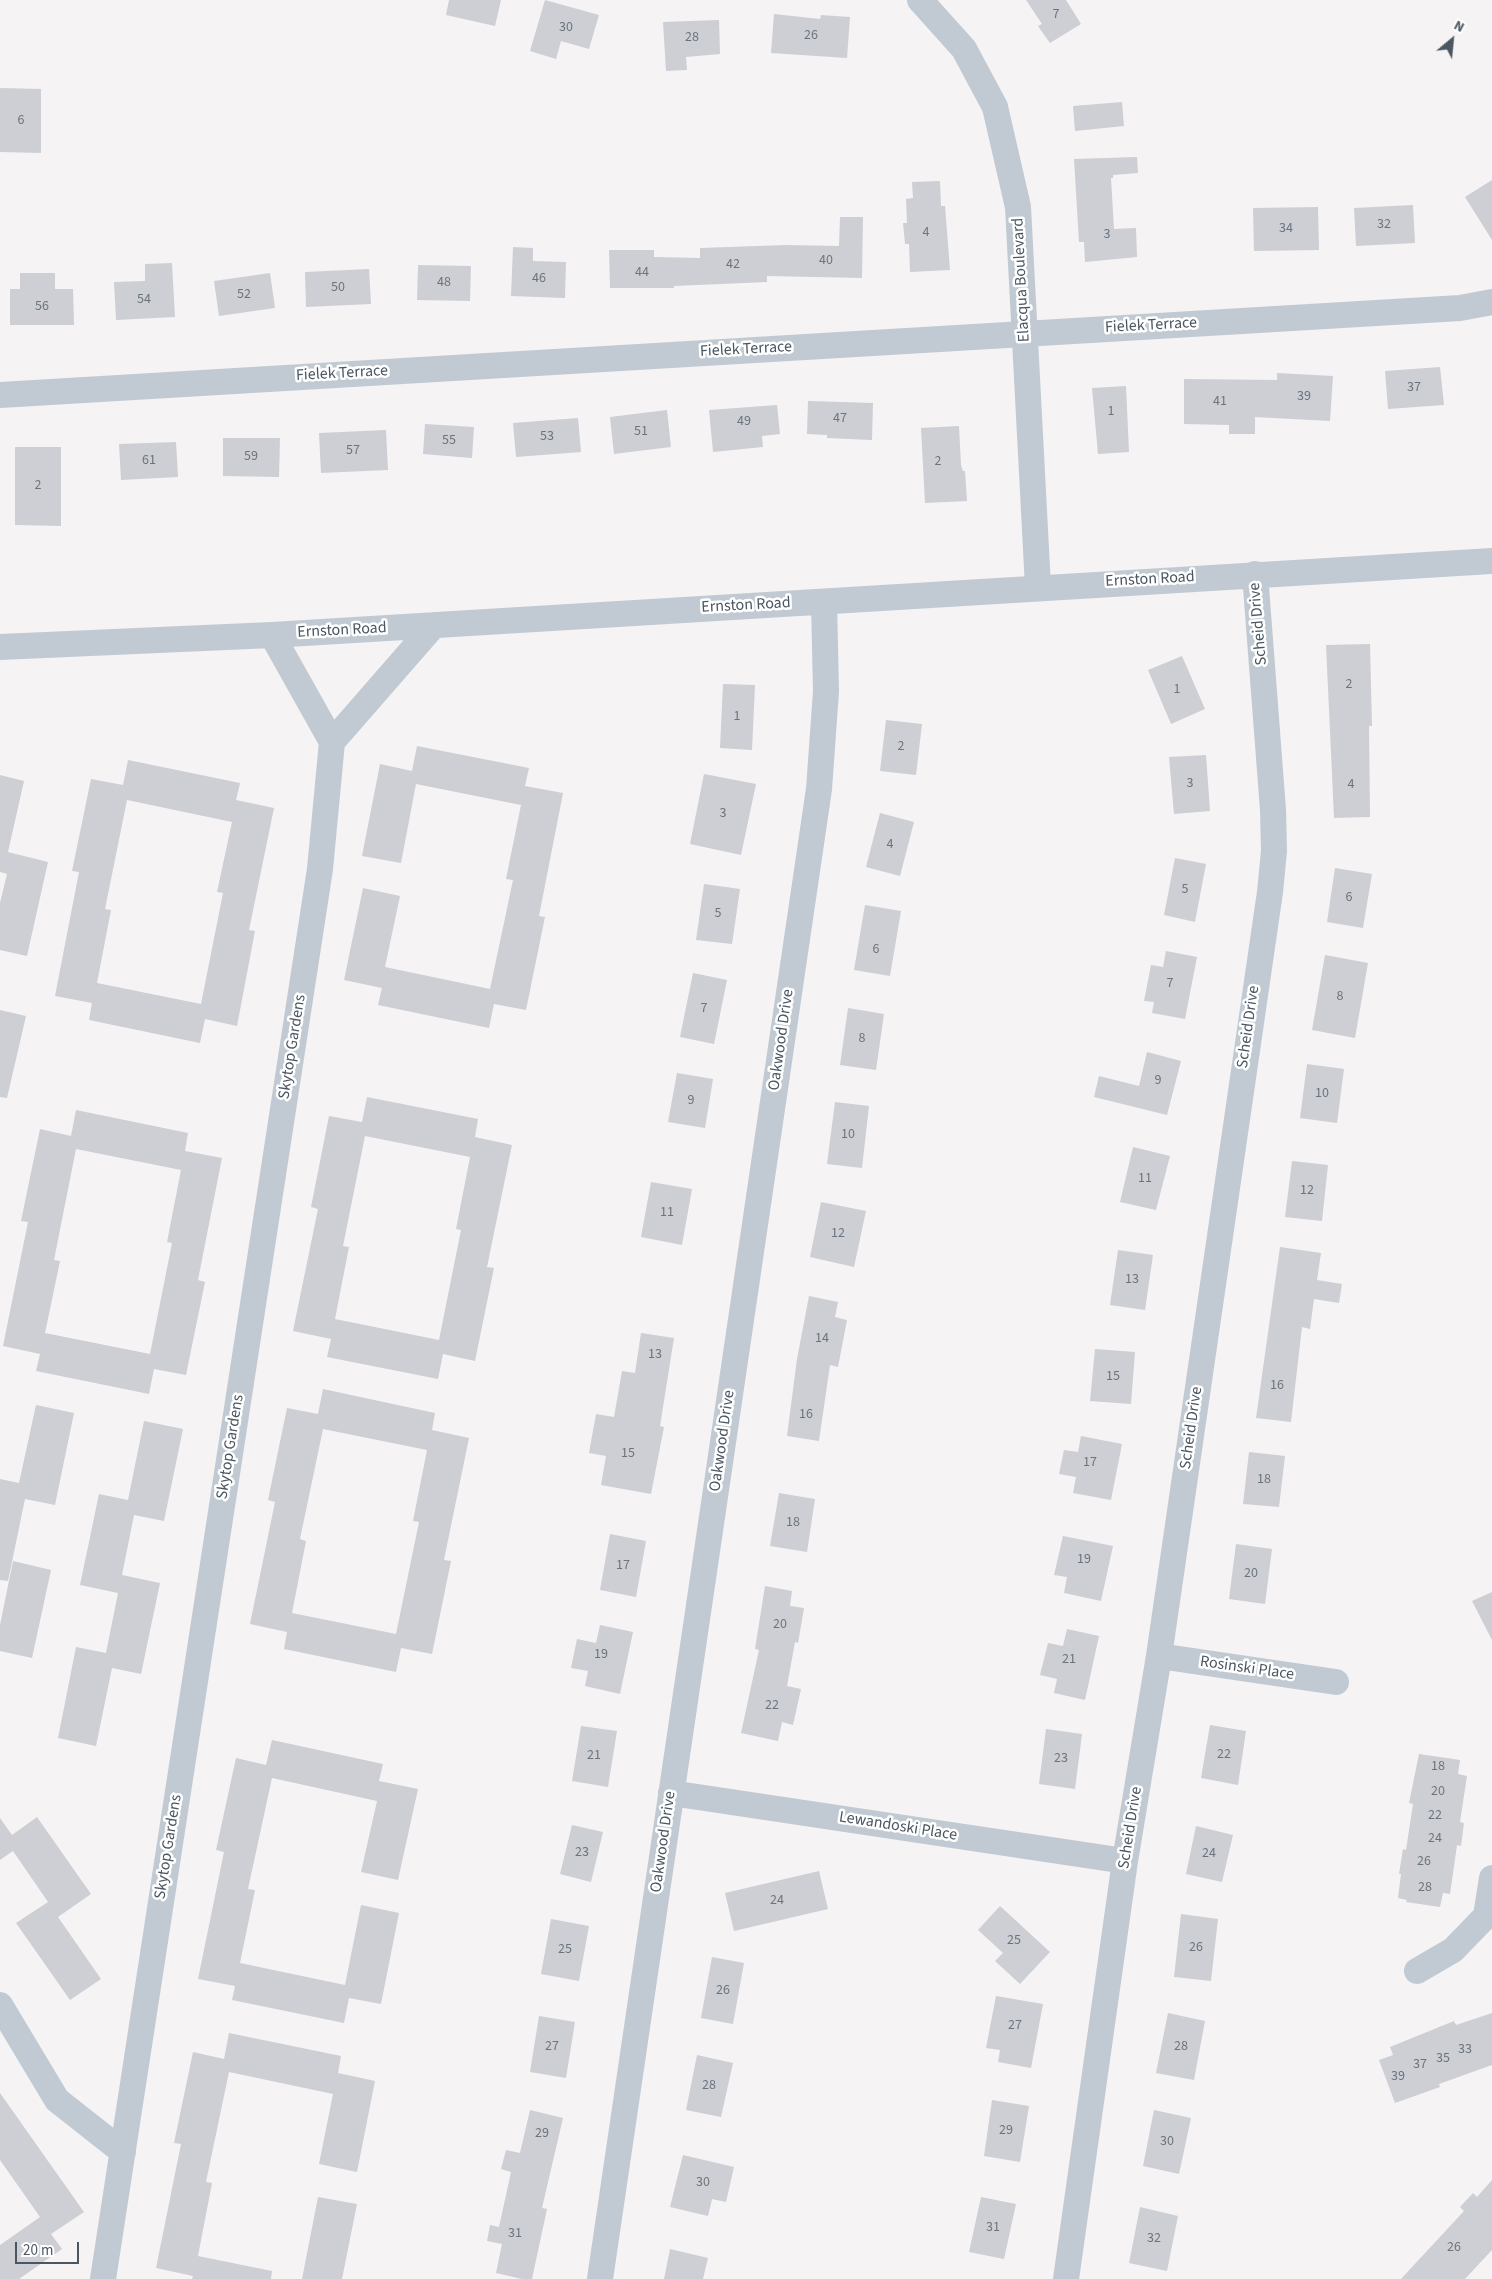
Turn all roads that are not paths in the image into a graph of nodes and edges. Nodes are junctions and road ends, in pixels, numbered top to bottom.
1 (920, 0) edge
2 (1492, 302) edge
3 (1024, 334) junction
4 (0, 395) edge
5 (1492, 561) edge
6 (1255, 574) junction
7 (1038, 587) junction
8 (824, 602) junction
9 (434, 625) junction
10 (272, 635) junction
11 (0, 647) edge
12 (332, 742) junction
13 (1159, 1656) junction
14 (1336, 1682) dead end
15 (671, 1793) junction
16 (1125, 1861) junction
17 (1492, 1878) edge
18 (1417, 1972) dead end
19 (0, 2005) edge
20 (123, 2152) junction
21 (103, 2279) edge
22 (600, 2279) edge
23 (1066, 2279) edge

1 - 3 street, Elacqua Boulevard
2 - 3 street, Fielek Terrace
3 - 4 street, Fielek Terrace
3 - 7 street, Elacqua Boulevard
5 - 6 street, Ernston Road
6 - 7 street, Ernston Road
6 - 13 street, Scheid Drive
7 - 8 street, Ernston Road
8 - 9 street, Ernston Road
8 - 15 street, Oakwood Drive
9 - 10 street, Ernston Road
9 - 12 street
10 - 11 street, Ernston Road
10 - 12 street
12 - 20 street, Skytop Gardens
13 - 14 street, Rosinski Place
13 - 16 street, Scheid Drive
15 - 16 street, Lewandoski Place
15 - 22 street, Oakwood Drive
16 - 23 street, Scheid Drive
17 - 18 street
19 - 20 street
20 - 21 street, Skytop Gardens

